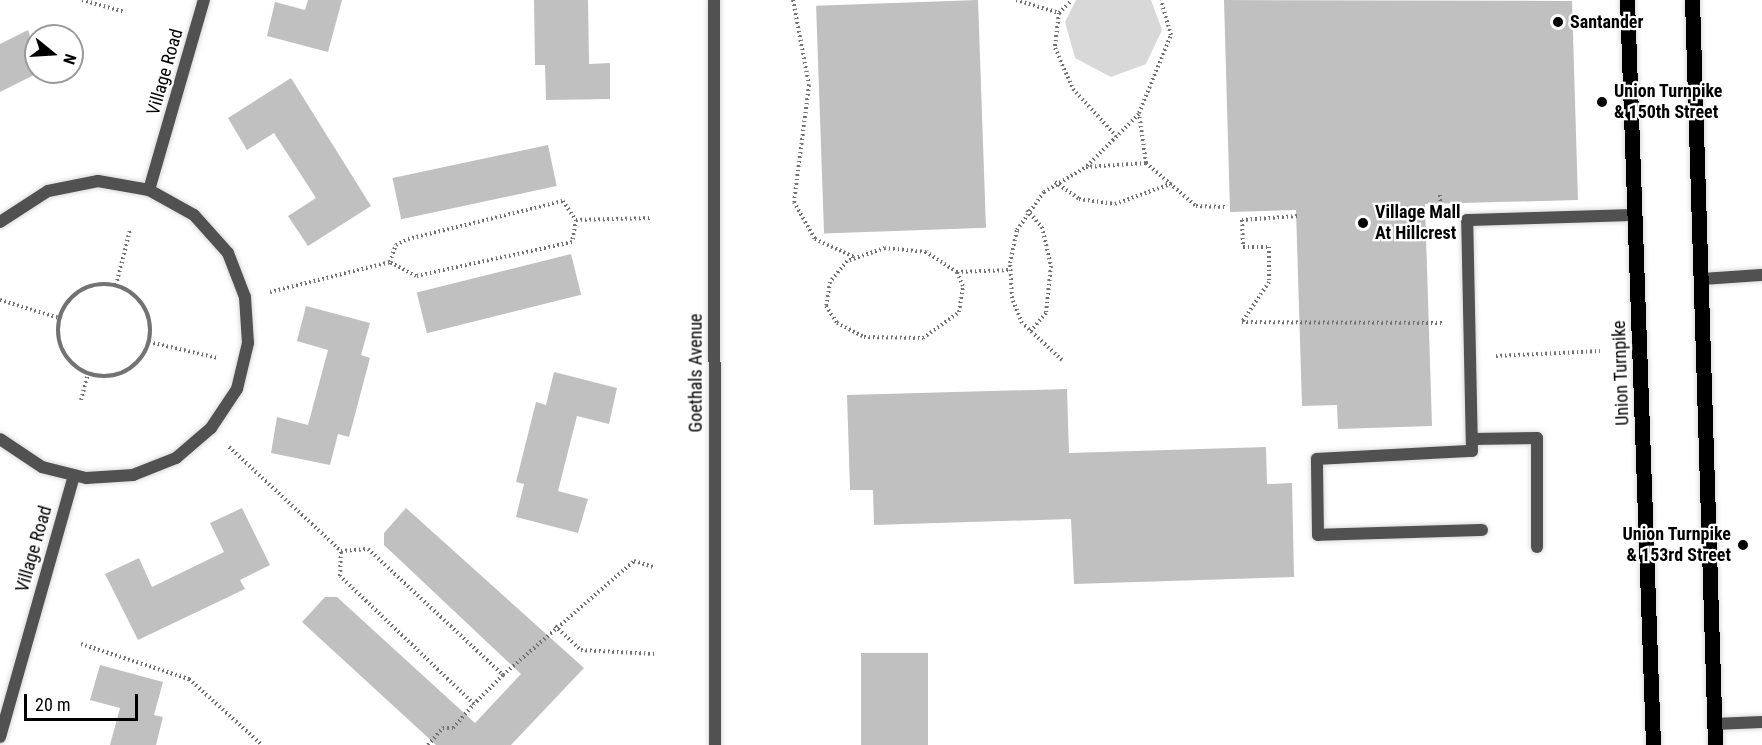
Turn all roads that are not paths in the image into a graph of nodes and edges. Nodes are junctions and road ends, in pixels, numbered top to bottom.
1 (204, 0) edge
2 (714, 0) edge
3 (1626, 0) edge
4 (1692, 0) edge
5 (150, 189) junction
6 (1635, 215) junction
7 (0, 222) edge
8 (1762, 275) edge
9 (1701, 279) junction
10 (0, 439) edge
11 (1472, 439) junction
12 (74, 475) junction
13 (1482, 530) dead end
14 (1537, 547) dead end
15 (1762, 722) edge
16 (1714, 724) junction
17 (0, 736) edge
18 (715, 745) edge
19 (1653, 745) edge
20 (1715, 745) edge

1 - 5 street, Village Road
2 - 18 street, Goethals Avenue
3 - 6 main road, Union Turnpike
4 - 9 main road
5 - 7 street
5 - 12 street
6 - 11 street
6 - 19 main road, Union Turnpike
8 - 9 street
9 - 16 main road
10 - 12 street
11 - 13 street
11 - 14 street
12 - 17 street, Village Road
15 - 16 street
16 - 20 main road

